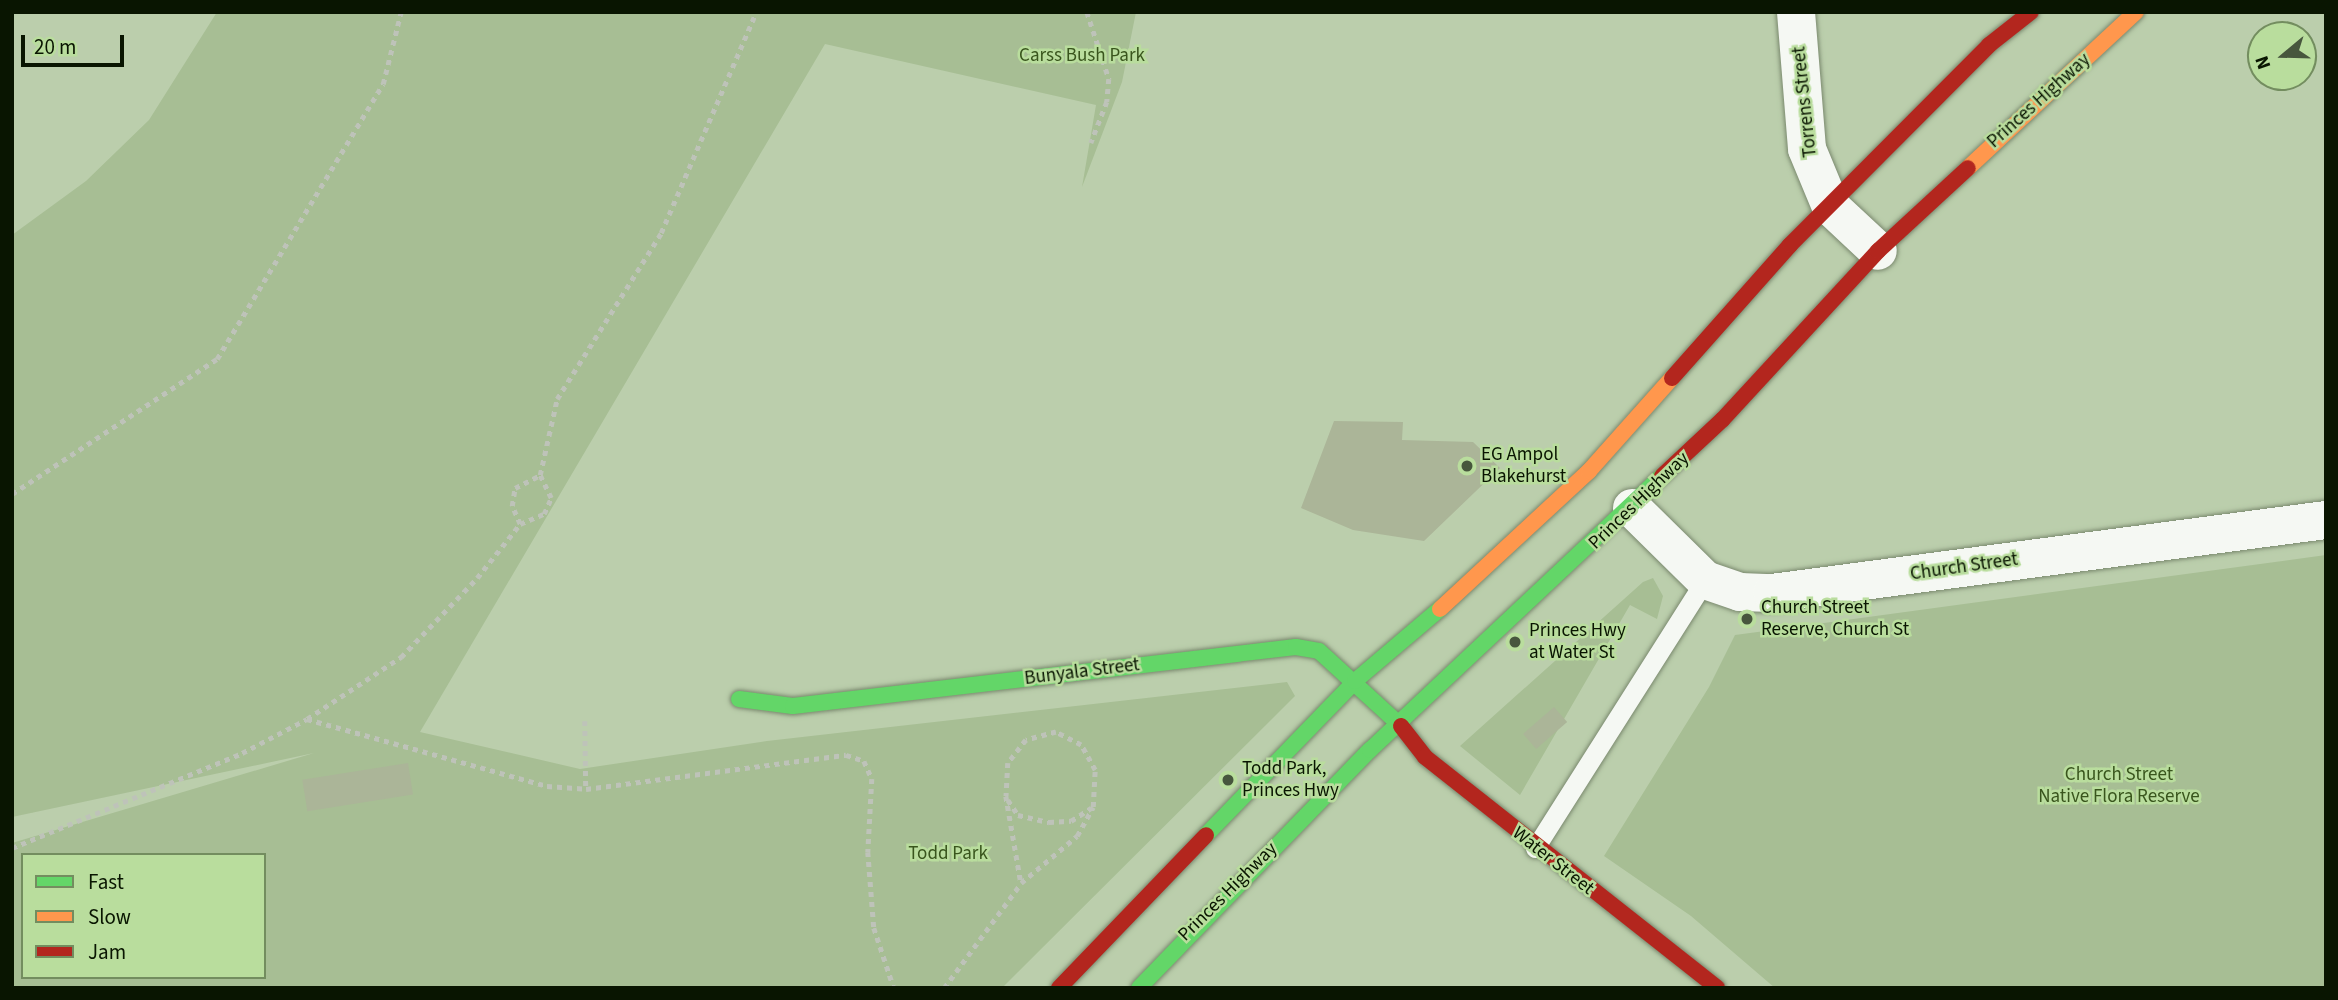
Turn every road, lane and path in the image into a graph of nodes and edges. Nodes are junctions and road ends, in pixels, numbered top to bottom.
1 (401, 12) edge
2 (756, 12) edge
3 (1087, 12) edge
4 (1796, 12) edge
5 (2031, 12) edge
6 (2136, 12) edge
7 (1091, 143) dead end
8 (1831, 207) junction
9 (1878, 251) junction
10 (540, 475) junction
11 (12, 494) edge
12 (1632, 508) junction
13 (2326, 520) edge
14 (520, 524) junction
15 (1705, 580) junction
16 (1355, 681) junction
17 (739, 699) dead end
18 (307, 719) junction
19 (584, 721) dead end
20 (1398, 723) junction
21 (586, 789) junction
22 (1006, 796) junction
23 (1093, 807) junction
24 (12, 848) edge
25 (1535, 848) junction
26 (1021, 883) junction
27 (894, 988) edge
28 (944, 988) edge
29 (1059, 988) edge
30 (1139, 988) edge
31 (1717, 988) edge

1 - 11 path
2 - 10 path
3 - 7 path
4 - 8 street, Torrens Street
5 - 8 main road
6 - 9 main road, Princes Highway
8 - 9 street, Torrens Street
8 - 16 main road
9 - 12 main road, Princes Highway
10 - 14 path
10 - 14 path
12 - 15 street, Church Street
12 - 20 main road, Princes Highway
13 - 15 street, Church Street
14 - 18 path
15 - 25 lane
16 - 17 main road, Bunyala Street
16 - 20 main road, Bunyala Street
16 - 29 main road
18 - 21 path
18 - 24 path
19 - 21 path
20 - 25 main road, Water Street
20 - 30 main road, Princes Highway
21 - 27 path
22 - 23 path
22 - 23 path
22 - 26 path
23 - 26 path
25 - 31 main road, Water Street
26 - 28 path

